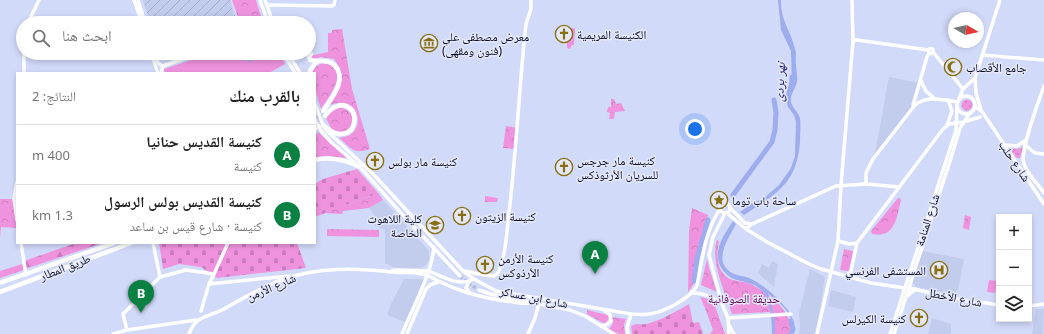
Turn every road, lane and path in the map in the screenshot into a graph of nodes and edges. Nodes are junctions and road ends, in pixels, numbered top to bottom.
1 (39, 0) edge
2 (134, 0) edge
3 (138, 0) edge
4 (260, 0) edge
5 (265, 0) edge
6 (335, 0) edge
7 (531, 0) edge
8 (852, 0) edge
9 (1000, 0) edge
10 (267, 5) junction
11 (31, 16) edge
12 (140, 16) edge
13 (143, 16) edge
14 (266, 16) edge
15 (271, 16) edge
16 (853, 41) junction
17 (930, 52) junction
18 (982, 55) junction
19 (24, 60) edge
20 (155, 60) edge
21 (156, 60) edge
22 (180, 60) edge
23 (287, 60) edge
24 (292, 60) edge
25 (310, 60) edge
26 (1044, 60) edge
27 (317, 61) junction
28 (163, 66) junction
29 (24, 72) edge
30 (159, 72) edge
31 (160, 72) edge
32 (294, 72) edge
33 (299, 72) edge
34 (310, 72) edge
35 (975, 78) junction
36 (921, 80) junction
37 (1044, 86) edge
38 (963, 89) junction
39 (935, 98) junction
40 (948, 100) junction
41 (958, 102) junction
42 (316, 107) edge
43 (913, 107) junction
44 (975, 107) junction
45 (981, 111) junction
46 (970, 112) junction
47 (980, 117) junction
48 (986, 118) junction
49 (316, 122) edge
50 (964, 122) junction
51 (957, 123) junction
52 (323, 125) junction
53 (946, 126) junction
54 (1027, 139) junction
55 (1005, 145) junction
56 (1025, 145) junction
57 (1044, 154) edge
58 (316, 160) edge
59 (360, 168) junction
60 (866, 184) junction
61 (841, 185) junction
62 (888, 185) junction
63 (899, 187) junction
64 (16, 188) edge
65 (895, 192) junction
66 (1044, 192) edge
67 (1044, 204) edge
68 (730, 208) junction
69 (720, 209) junction
70 (16, 213) edge
71 (726, 213) junction
72 (752, 224) junction
73 (746, 229) junction
74 (838, 241) junction
75 (856, 243) junction
76 (21, 244) edge
77 (111, 244) edge
78 (127, 244) edge
79 (153, 244) edge
80 (228, 244) edge
81 (434, 247) junction
82 (463, 271) junction
83 (832, 272) junction
84 (428, 273) junction
85 (214, 274) junction
86 (26, 275) junction
87 (296, 275) junction
88 (484, 275) junction
89 (460, 276) tunnel mouth
90 (846, 276) junction
91 (160, 277) junction
92 (272, 278) junction
93 (472, 280) junction
94 (438, 281) junction
95 (274, 283) junction
96 (0, 284) edge
97 (209, 284) junction
98 (907, 288) junction
99 (916, 289) junction
100 (479, 290) tunnel mouth
101 (0, 292) edge
102 (693, 293) junction
103 (470, 294) junction
104 (905, 298) junction
105 (537, 302) junction
106 (722, 304) junction
107 (1044, 304) edge
108 (996, 305) edge
109 (1032, 306) edge
110 (201, 311) dead end
111 (605, 311) junction
112 (631, 314) junction
113 (792, 314) dead end
114 (728, 318) junction
115 (196, 320) junction
116 (729, 324) junction
117 (601, 326) junction
118 (127, 330) junction
119 (113, 334) edge
120 (189, 334) edge
121 (402, 334) edge
122 (407, 334) edge
123 (528, 334) edge
124 (614, 334) edge
125 (628, 334) edge
126 (729, 334) edge
127 (734, 334) edge
128 (817, 334) edge
129 (890, 334) edge
130 (894, 334) edge

1 - 11 main road
2 - 12 main road
3 - 13 main road
4 - 14 main road
5 - 10 main road
6 - 10 main road
7 - 88 main road
8 - 16 main road
9 - 18 main road
10 - 15 main road
16 - 17 main road
16 - 61 main road
17 - 36 main road
17 - 38 main road
18 - 26 main road
18 - 35 main road
19 - 29 main road
20 - 30 main road
21 - 28 main road
22 - 28 main road
23 - 32 main road
24 - 33 main road
25 - 27 highway
27 - 34 highway
27 - 52 highway
28 - 31 main road
35 - 38 main road
35 - 45 main road
36 - 39 main road
36 - 43 main road
37 - 54 main road
38 - 41 main road, شارع المنامة
39 - 40 main road
39 - 43 main road
40 - 41 main road
40 - 53 main road
41 - 44 main road
41 - 46 main road
41 - 51 main road, شارع المنامة
42 - 52 main road, شارع ابن عساكر
43 - 60 main road
44 - 45 main road, شارع حلب
44 - 46 main road
45 - 48 main road, شارع حلب
46 - 47 main road
46 - 50 main road, شارع المنامة
47 - 48 main road
47 - 50 main road
48 - 55 main road, شارع حلب
49 - 59 main road
50 - 51 main road
50 - 98 main road, شارع المنامة
51 - 53 main road
51 - 98 main road, شارع المنامة
52 - 82 main road, شارع ابن عساكر
53 - 63 main road
54 - 55 main road
54 - 56 main road
55 - 67 main road, شارع حلب
56 - 57 main road
56 - 66 main road, شارع حلب
58 - 59 highway
59 - 81 main road
60 - 61 main road
60 - 62 main road
61 - 72 main road
61 - 74 main road
62 - 63 main road
62 - 65 main road
63 - 65 main road
64 - 70 main road
65 - 75 main road
68 - 69 main road
68 - 71 main road
68 - 72 main road
69 - 71 main road
69 - 102 main road
71 - 73 main road, شارع الأخطل
71 - 106 main road
72 - 73 main road
73 - 83 main road, شارع الأخطل
74 - 75 main road
74 - 83 main road
75 - 90 main road
76 - 86 main road
77 - 86 highway, طريق المطار
78 - 101 highway, طريق المطار
79 - 91 main road
80 - 85 main road
81 - 84 main road
81 - 89 main road
82 - 88 main road
82 - 93 main road, شارع ابن عساكر
83 - 90 main road, شارع الأخطل
83 - 128 main road
84 - 87 main road, شارع الأرمن
84 - 93 main road
84 - 94 main road
84 - 121 main road
85 - 91 main road
85 - 97 main road
86 - 96 highway, طريق المطار
87 - 92 main road
87 - 95 main road, شارع الأرمن
88 - 93 main road
90 - 98 main road, شارع الأخطل
91 - 118 main road
92 - 95 main road
92 - 97 main road
93 - 103 main road
93 - 111 main road, شارع ابن عساكر
94 - 103 main road
94 - 122 main road
95 - 115 main road, شارع الأرمن
97 - 110 main road
98 - 99 main road, شارع الأخطل
98 - 104 main road, شارع المنامة
98 - 129 main road, شارع المنامة
99 - 104 main road
99 - 108 main road, شارع الأخطل
100 - 105 main road, شارع ابن عساكر
102 - 106 main road
102 - 112 main road, شارع ابن عساكر
103 - 105 main road
104 - 130 main road, شارع المنامة
105 - 117 main road, شارع ابن عساكر
105 - 123 main road
106 - 114 main road
107 - 109 main road
111 - 112 main road, شارع ابن عساكر
111 - 117 main road
112 - 125 main road
113 - 114 main road
114 - 116 main road
115 - 118 main road, شارع الأرمن
115 - 120 main road
116 - 126 main road
116 - 127 main road
117 - 124 main road, شارع ابن عساكر
118 - 119 main road, شارع الأرمن

